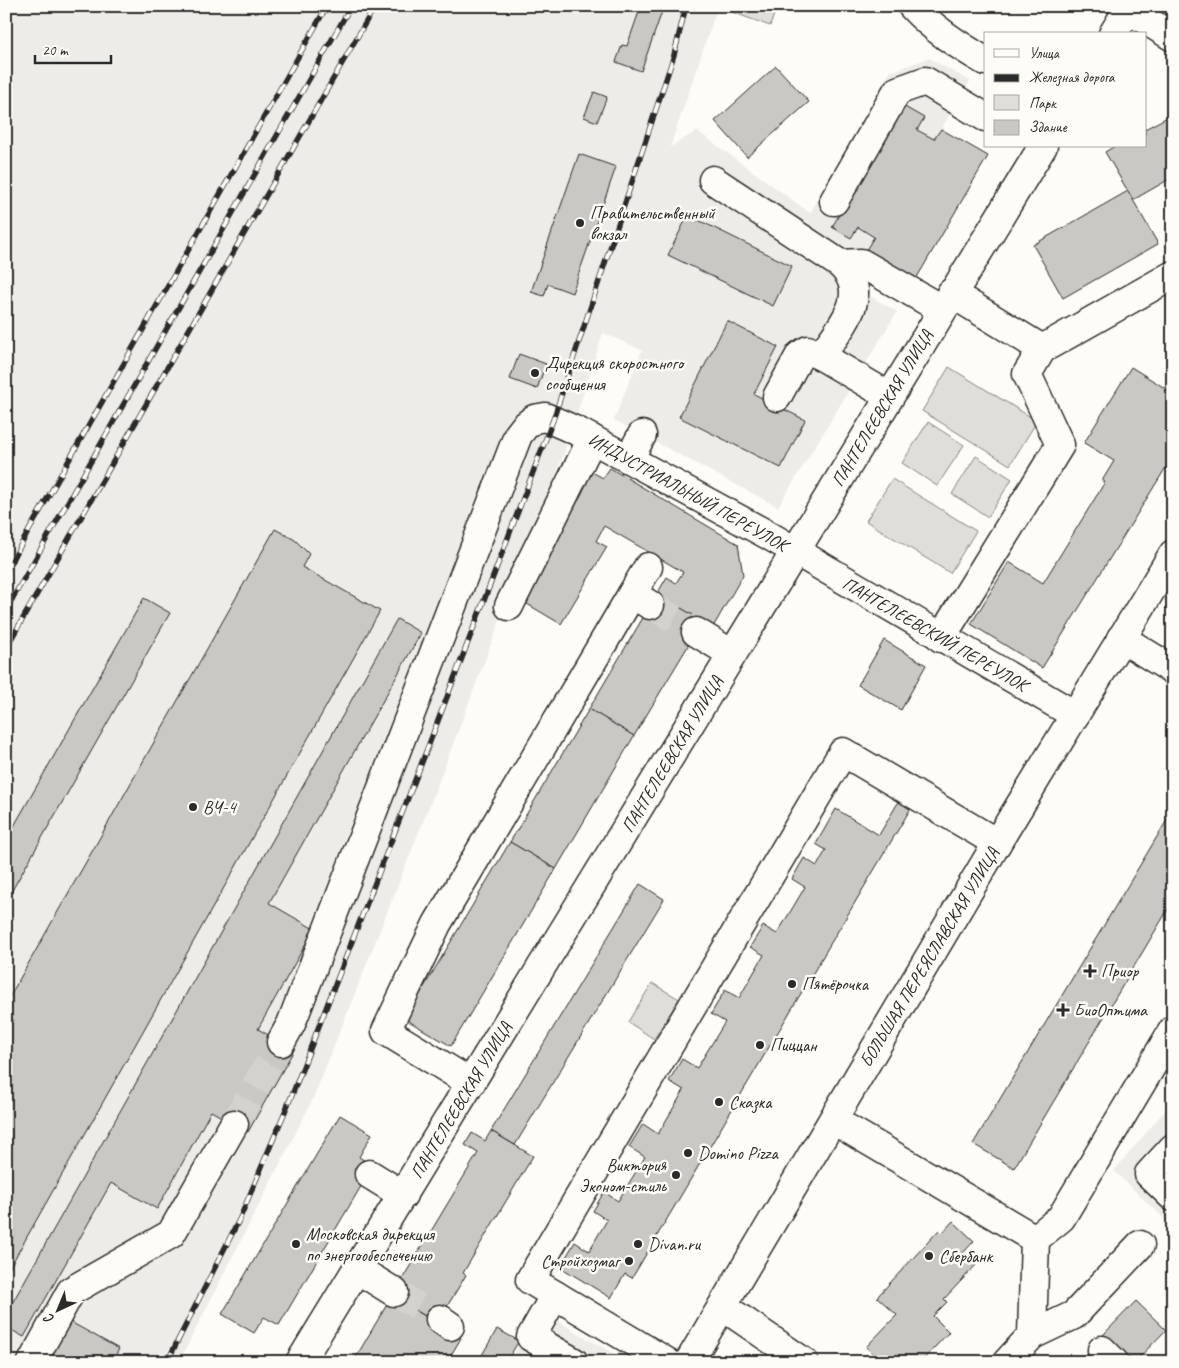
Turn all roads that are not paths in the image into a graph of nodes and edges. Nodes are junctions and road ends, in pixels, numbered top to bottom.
1 (912, 6) edge
2 (1129, 8) edge
3 (1114, 32) edge
4 (1173, 37) edge
5 (984, 60) edge
6 (984, 116) edge
7 (1039, 148) edge
8 (713, 180) dead end
9 (834, 201) dead end
10 (840, 264) junction
11 (1173, 275) edge
12 (946, 301) junction
13 (1042, 349) junction
14 (821, 356) junction
15 (889, 396) junction
16 (777, 397) dead end
17 (642, 435) dead end
18 (585, 436) junction
19 (629, 460) junction
20 (796, 552) junction
21 (1173, 554) edge
22 (648, 567) dead end
23 (509, 606) dead end
24 (696, 632) tunnel mouth
25 (941, 638) junction
26 (1121, 638) junction
27 (732, 654) junction
28 (1173, 670) edge
29 (1075, 715) junction
30 (997, 843) junction
31 (1173, 1030) edge
32 (281, 1042) tunnel mouth
33 (471, 1083) junction
34 (833, 1120) junction
35 (234, 1124) tunnel mouth
36 (1173, 1148) edge
37 (369, 1174) dead end
38 (402, 1195) junction
39 (1173, 1197) edge
40 (1035, 1239) junction
41 (1140, 1245) dead end
42 (357, 1269) junction
43 (394, 1292) tunnel mouth
44 (555, 1295) junction
45 (722, 1306) junction
46 (1032, 1335) junction
47 (32, 1362) edge
48 (300, 1362) edge
49 (574, 1362) edge
50 (667, 1362) edge
51 (689, 1362) edge
52 (804, 1362) edge
53 (1006, 1362) edge

1 - 5 street
2 - 3 street
2 - 4 street
6 - 9 street
7 - 12 street, ПАНТЕЛЕЕВСКАЯ УЛИЦА
8 - 10 street
10 - 12 street
10 - 14 street
11 - 13 street
12 - 13 street
12 - 15 street, ПАНТЕЛЕЕВСКАЯ УЛИЦА
13 - 25 street
14 - 15 street
14 - 16 street
15 - 20 street, ПАНТЕЛЕЕВСКАЯ УЛИЦА
17 - 19 street
18 - 19 street, ИНДУСТРИАЛЬНЫЙ ПЕРЕУЛОК
18 - 23 street
18 - 32 street, ИНДУСТРИАЛЬНЫЙ ПЕРЕУЛОК
19 - 20 street, ИНДУСТРИАЛЬНЫЙ ПЕРЕУЛОК
20 - 25 street, ПАНТЕЛЕЕВСКИЙ ПЕРЕУЛОК
20 - 27 street, ПАНТЕЛЕЕВСКАЯ УЛИЦА
21 - 26 street, БОЛЬШАЯ ПЕРЕЯСЛАВСКАЯ УЛИЦА
22 - 33 street
24 - 27 street
25 - 29 street, ПАНТЕЛЕЕВСКИЙ ПЕРЕУЛОК
26 - 28 street
26 - 29 street, БОЛЬШАЯ ПЕРЕЯСЛАВСКАЯ УЛИЦА
27 - 33 street, ПАНТЕЛЕЕВСКАЯ УЛИЦА
29 - 30 street, БОЛЬШАЯ ПЕРЕЯСЛАВСКАЯ УЛИЦА
30 - 34 street, БОЛЬШАЯ ПЕРЕЯСЛАВСКАЯ УЛИЦА
30 - 44 street
31 - 40 street
33 - 38 street, ПАНТЕЛЕЕВСКАЯ УЛИЦА
34 - 40 street
34 - 45 street, БОЛЬШАЯ ПЕРЕЯСЛАВСКАЯ УЛИЦА
35 - 47 street
36 - 39 street
37 - 38 street
38 - 42 street, ПАНТЕЛЕЕВСКАЯ УЛИЦА
40 - 46 street
41 - 46 street
42 - 43 street
42 - 48 street, ПАНТЕЛЕЕВСКАЯ УЛИЦА
44 - 49 street
44 - 50 street
45 - 51 street, БОЛЬШАЯ ПЕРЕЯСЛАВСКАЯ УЛИЦА
45 - 52 street
46 - 53 street

